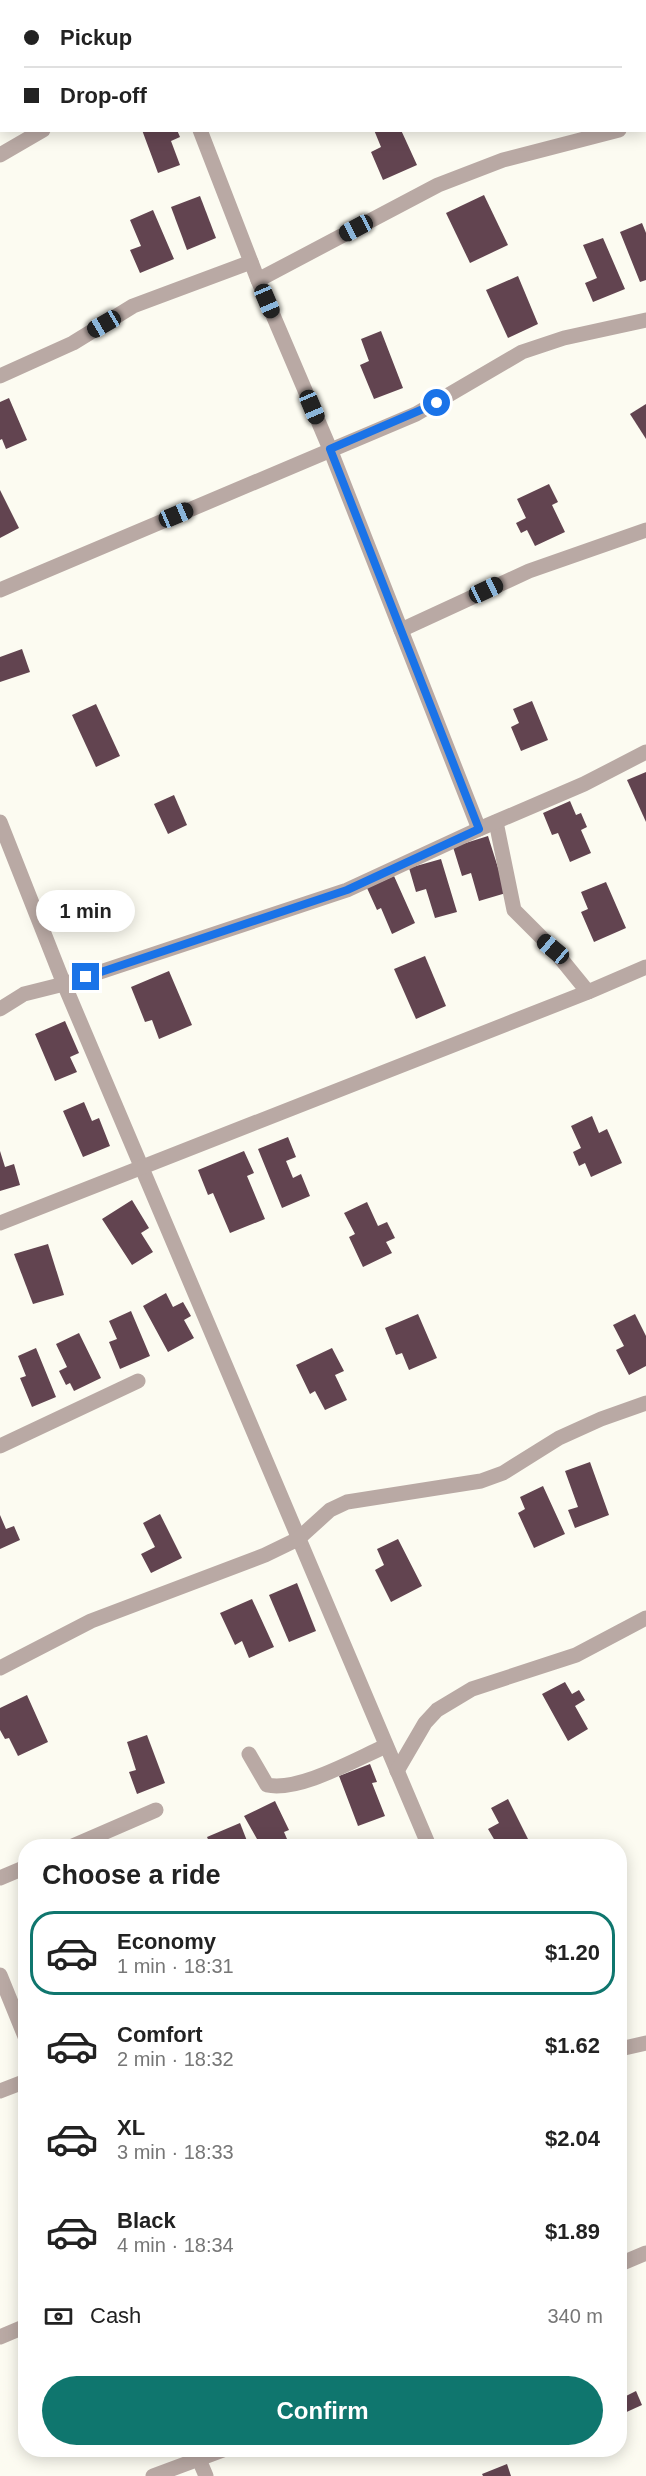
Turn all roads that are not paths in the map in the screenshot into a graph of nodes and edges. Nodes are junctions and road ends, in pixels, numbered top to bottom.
1 (40, 132) edge
2 (201, 132) edge
3 (602, 132) edge
4 (568, 136) edge
5 (0, 155) edge
6 (251, 262) junction
7 (258, 280) junction
8 (646, 320) edge
9 (0, 376) edge
10 (330, 449) junction
11 (646, 530) edge
12 (0, 590) edge
13 (401, 630) junction
14 (646, 752) edge
15 (0, 822) edge
16 (496, 822) junction
17 (479, 829) junction
18 (646, 967) edge
19 (64, 984) junction
20 (588, 992) junction
21 (0, 1009) edge
22 (143, 1168) junction
23 (0, 1223) edge
24 (138, 1382) dead end
25 (646, 1403) edge
26 (0, 1446) edge
27 (298, 1539) junction
28 (646, 1618) edge
29 (0, 1668) edge
30 (386, 1746) junction
31 (249, 1754) dead end
32 (397, 1771) junction
33 (156, 1810) dead end
34 (89, 1839) edge
35 (426, 1839) edge
36 (18, 1870) edge
37 (0, 1878) edge
38 (0, 1975) edge
39 (18, 2019) edge
40 (646, 2043) edge
41 (627, 2047) edge
42 (18, 2084) edge
43 (0, 2091) edge
44 (646, 2253) edge
45 (627, 2261) edge
46 (18, 2329) edge
47 (0, 2337) edge
48 (191, 2457) edge
49 (198, 2457) edge
50 (153, 2476) edge
51 (206, 2476) edge

1 - 5 street
2 - 6 street
3 - 4 street
4 - 7 street
6 - 7 street
6 - 9 street
7 - 10 street
8 - 10 street
10 - 12 street
10 - 13 street
11 - 13 street
13 - 17 street
14 - 16 street
15 - 19 street
16 - 17 street
16 - 20 street
17 - 19 street
18 - 20 street
19 - 21 street
19 - 22 street
20 - 22 street
22 - 23 street
22 - 27 street
24 - 26 street
25 - 27 street
27 - 29 street
27 - 30 street
28 - 32 street
30 - 31 street
30 - 32 street
32 - 35 street
33 - 34 street
36 - 37 street
38 - 39 street
40 - 41 street
42 - 43 street
44 - 45 street
46 - 47 street
48 - 50 street
49 - 51 street

